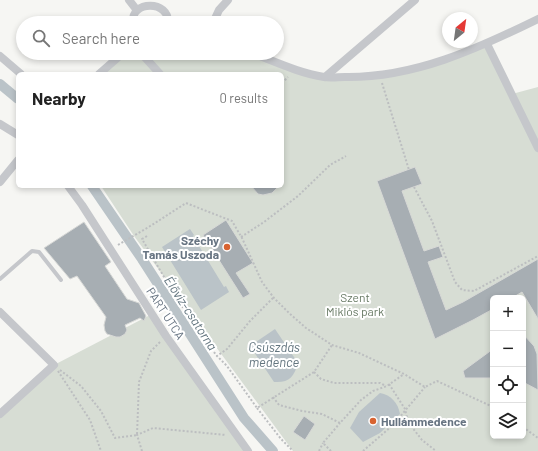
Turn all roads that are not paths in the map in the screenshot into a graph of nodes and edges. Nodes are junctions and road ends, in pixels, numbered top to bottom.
1 (129, 0) edge
2 (228, 0) edge
3 (415, 0) edge
4 (136, 9) junction
5 (133, 16) edge
6 (167, 16) edge
7 (216, 16) edge
8 (538, 19) edge
9 (487, 44) junction
10 (0, 56) edge
11 (115, 60) edge
12 (147, 60) edge
13 (270, 60) edge
14 (19, 72) edge
15 (102, 72) edge
16 (158, 72) edge
17 (325, 77) junction
18 (0, 124) edge
19 (16, 134) edge
20 (538, 148) edge
21 (16, 162) edge
22 (0, 182) edge
23 (69, 188) edge
24 (0, 279) edge
25 (61, 280) dead end
26 (0, 312) edge
27 (0, 414) edge
28 (248, 451) edge

1 - 4 street
2 - 7 street
3 - 17 street
4 - 5 street
4 - 6 street
8 - 9 street
9 - 17 street
9 - 20 street
10 - 14 street
11 - 15 street
12 - 16 street
13 - 17 street
18 - 19 street
21 - 22 street
23 - 28 street, PART UTCA
24 - 25 lane
26 - 27 street

